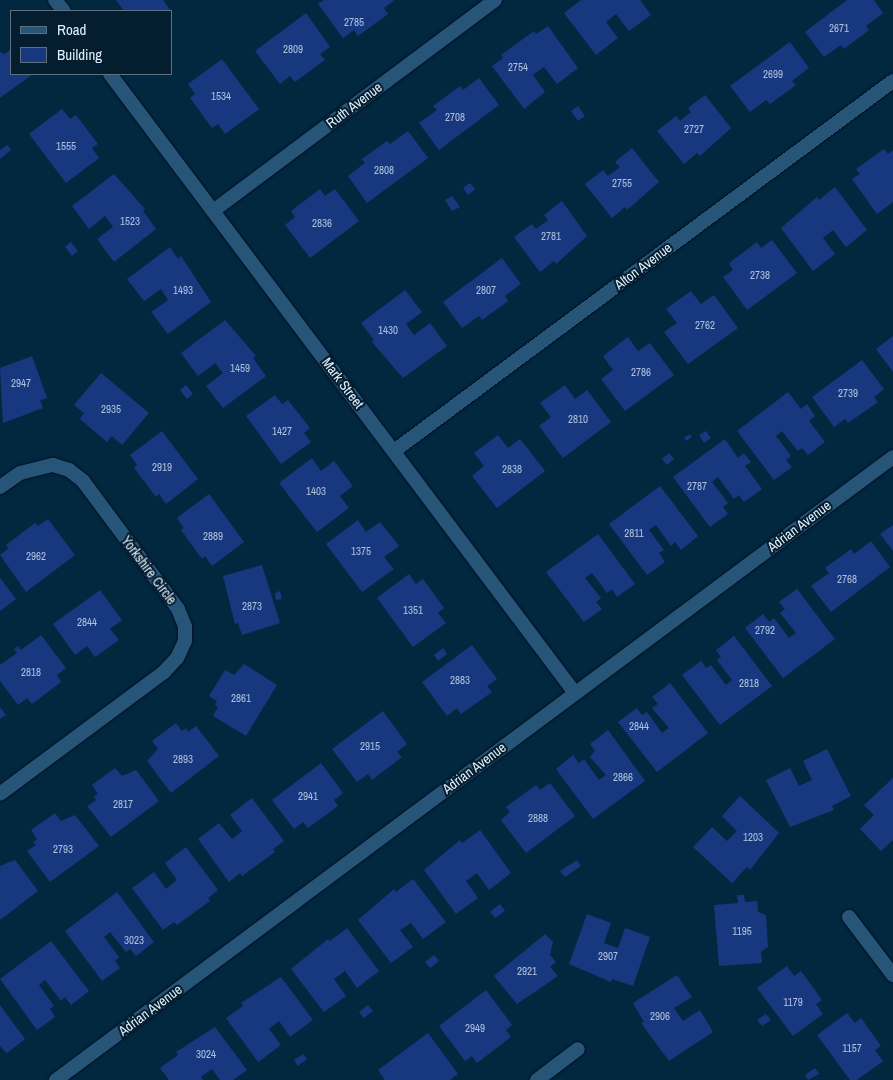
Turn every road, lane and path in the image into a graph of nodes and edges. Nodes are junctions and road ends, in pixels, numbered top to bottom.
1 (55, 0) edge
2 (495, 0) edge
3 (63, 10) edge
4 (111, 75) edge
5 (893, 81) edge
6 (213, 211) junction
7 (394, 451) junction
8 (893, 456) edge
9 (0, 487) edge
10 (574, 693) junction
11 (0, 794) edge
12 (850, 917) dead end
13 (893, 975) edge
14 (578, 1050) dead end
15 (56, 1080) edge
16 (537, 1080) edge

1 - 3 street
2 - 6 street, Ruth Avenue
4 - 6 street, Mark Street
5 - 7 street, Alton Avenue
6 - 7 street, Mark Street
7 - 10 street, Mark Street
8 - 10 street, Adrian Avenue
9 - 11 street, Yorkshire Circle
10 - 15 street, Adrian Avenue
12 - 13 street
14 - 16 street

